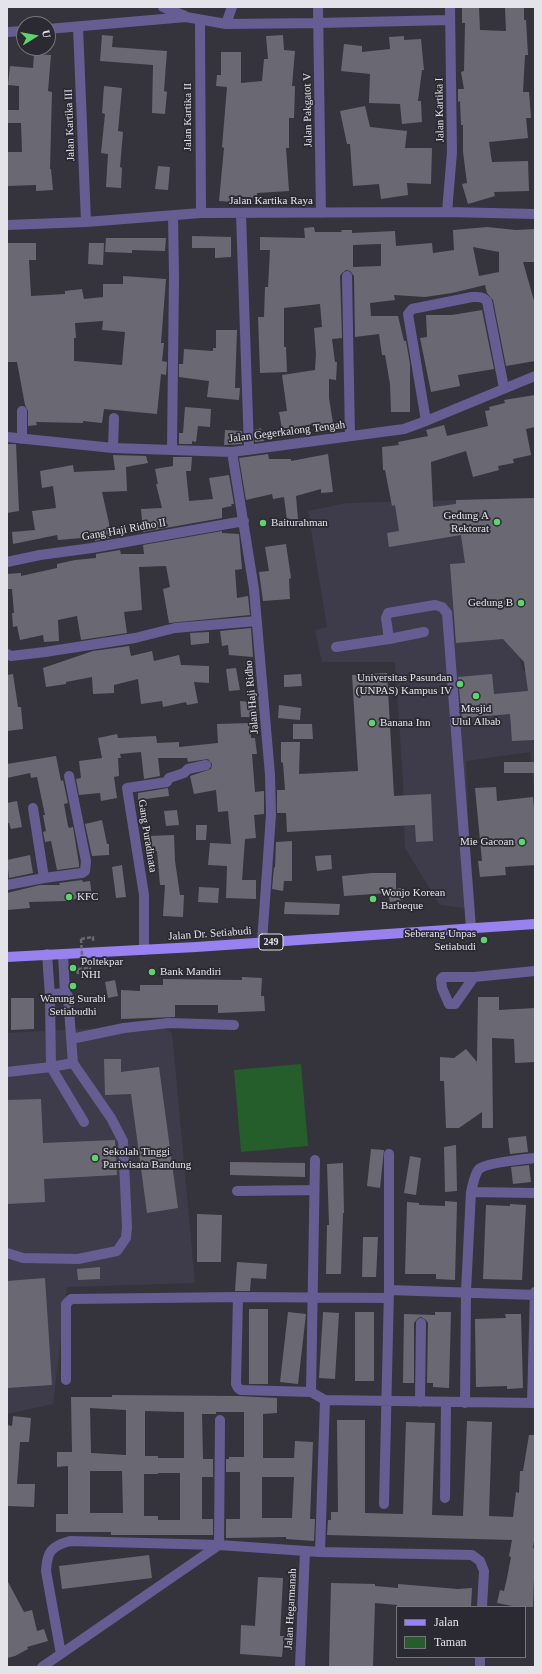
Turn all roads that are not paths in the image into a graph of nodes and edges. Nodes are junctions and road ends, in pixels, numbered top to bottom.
1 (163, 7) edge
2 (232, 7) edge
3 (318, 7) edge
4 (450, 7) edge
5 (186, 17) junction
6 (200, 20) junction
7 (450, 20) junction
8 (318, 23) junction
9 (226, 24) junction
10 (78, 27) junction
11 (56, 28) edge
12 (447, 212) junction
13 (201, 213) junction
14 (321, 213) junction
15 (241, 214) junction
16 (535, 214) edge
17 (173, 216) junction
18 (86, 222) junction
19 (7, 225) edge
20 (347, 276) dead end
21 (535, 376) edge
22 (504, 388) junction
23 (22, 411) dead end
24 (114, 418) dead end
25 (426, 422) junction
26 (350, 436) junction
27 (7, 437) edge
28 (22, 439) junction
29 (113, 448) junction
30 (172, 449) junction
31 (249, 449) junction
32 (232, 452) junction
33 (244, 521) junction
34 (7, 562) edge
35 (257, 621) junction
36 (424, 632) dead end
37 (389, 639) junction
38 (336, 647) dead end
39 (7, 654) edge
40 (206, 765) dead end
41 (69, 776) dead end
42 (33, 808) dead end
43 (44, 878) junction
44 (7, 884) edge
45 (535, 924) edge
46 (471, 928) junction
47 (262, 942) junction
48 (144, 950) junction
49 (47, 954) junction
50 (63, 954) junction
51 (7, 957) edge
52 (535, 971) edge
53 (474, 977) dead end
54 (66, 993) junction
55 (50, 996) junction
56 (234, 1025) dead end
57 (71, 1039) junction
58 (73, 1063) junction
59 (51, 1067) junction
60 (7, 1072) edge
61 (84, 1122) dead end
62 (389, 1154) dead end
63 (535, 1158) edge
64 (315, 1160) dead end
65 (314, 1190) junction
66 (237, 1191) dead end
67 (471, 1192) junction
68 (535, 1193) edge
69 (7, 1253) edge
70 (466, 1291) junction
71 (535, 1293) edge
72 (389, 1294) junction
73 (238, 1297) junction
74 (313, 1297) junction
75 (535, 1321) edge
76 (421, 1323) dead end
77 (535, 1355) edge
78 (66, 1380) dead end
79 (311, 1392) junction
80 (325, 1400) junction
81 (386, 1400) junction
82 (420, 1402) junction
83 (446, 1403) junction
84 (465, 1403) junction
85 (534, 1403) edge
86 (220, 1420) dead end
87 (445, 1498) dead end
88 (384, 1504) dead end
89 (219, 1545) junction
90 (305, 1551) junction
91 (320, 1552) junction
92 (482, 1606) edge
93 (61, 1654) junction
94 (42, 1667) edge
95 (300, 1667) edge

1 - 5 street
2 - 9 street
3 - 8 street, Jalan Pakgatot V
4 - 7 street, Jalan Kartika I
5 - 6 street
5 - 10 street
6 - 9 street
6 - 13 street, Jalan Kartika II
7 - 8 street
7 - 12 street, Jalan Kartika I
8 - 9 street
8 - 14 street, Jalan Pakgatot V
10 - 11 street
10 - 18 street, Jalan Kartika III
12 - 14 street, Jalan Kartika Raya
12 - 16 street, Jalan Kartika Raya
13 - 15 street, Jalan Kartika Raya
13 - 17 street, Jalan Kartika Raya
14 - 15 street, Jalan Kartika Raya
15 - 31 street
17 - 18 street, Jalan Kartika Raya
17 - 30 street
18 - 19 street, Jalan Kartika Raya
20 - 26 street
21 - 22 street, Jalan Gegerkalong Tengah
22 - 25 street, Jalan Gegerkalong Tengah
22 - 25 street
23 - 28 street
24 - 29 street
25 - 26 street, Jalan Gegerkalong Tengah
26 - 31 street, Jalan Gegerkalong Tengah
27 - 28 street, Jalan Gegerkalong Tengah
28 - 29 street, Jalan Gegerkalong Tengah
29 - 30 street, Jalan Gegerkalong Tengah
30 - 32 street, Jalan Gegerkalong Tengah
31 - 32 street, Jalan Gegerkalong Tengah
32 - 33 street, Jalan Haji Ridho
33 - 34 street, Gang Haji Ridho II
33 - 35 street, Jalan Haji Ridho
35 - 39 street
35 - 47 street, Jalan Haji Ridho
36 - 37 street
37 - 38 street
37 - 46 street
40 - 48 street, Gang Puradinata
41 - 43 street
42 - 43 street
43 - 44 street
45 - 46 main road, Jalan Dr. Setiabudi / 249
46 - 47 main road, Jalan Dr. Setiabudi / 249
47 - 48 main road, Jalan Dr. Setiabudi / 249
48 - 50 main road, Jalan Dr. Setiabudi / 249
49 - 50 main road, Jalan Dr. Setiabudi / 249
49 - 51 main road, Jalan Dr. Setiabudi / 249
49 - 55 street
50 - 54 street
52 - 53 street
54 - 55 street
54 - 57 street
55 - 59 street
56 - 57 street
57 - 58 street
58 - 59 street
58 - 69 street
59 - 60 street
59 - 61 street
62 - 72 street
63 - 67 street
64 - 65 street
65 - 66 street
65 - 74 street
67 - 68 street
67 - 70 street
70 - 71 street
70 - 72 street
70 - 84 street
71 - 75 street
72 - 74 street
72 - 81 street
73 - 74 street
73 - 78 street
73 - 79 street
74 - 79 street
75 - 77 street
76 - 82 street
77 - 85 street
79 - 80 street
80 - 81 street
80 - 91 street
81 - 82 street
81 - 88 street
82 - 83 street
83 - 84 street
83 - 87 street
84 - 85 street
86 - 89 street
89 - 90 street
89 - 93 street
89 - 93 street
90 - 91 street
90 - 95 street, Jalan Hegarmanah
91 - 92 street
93 - 94 street

